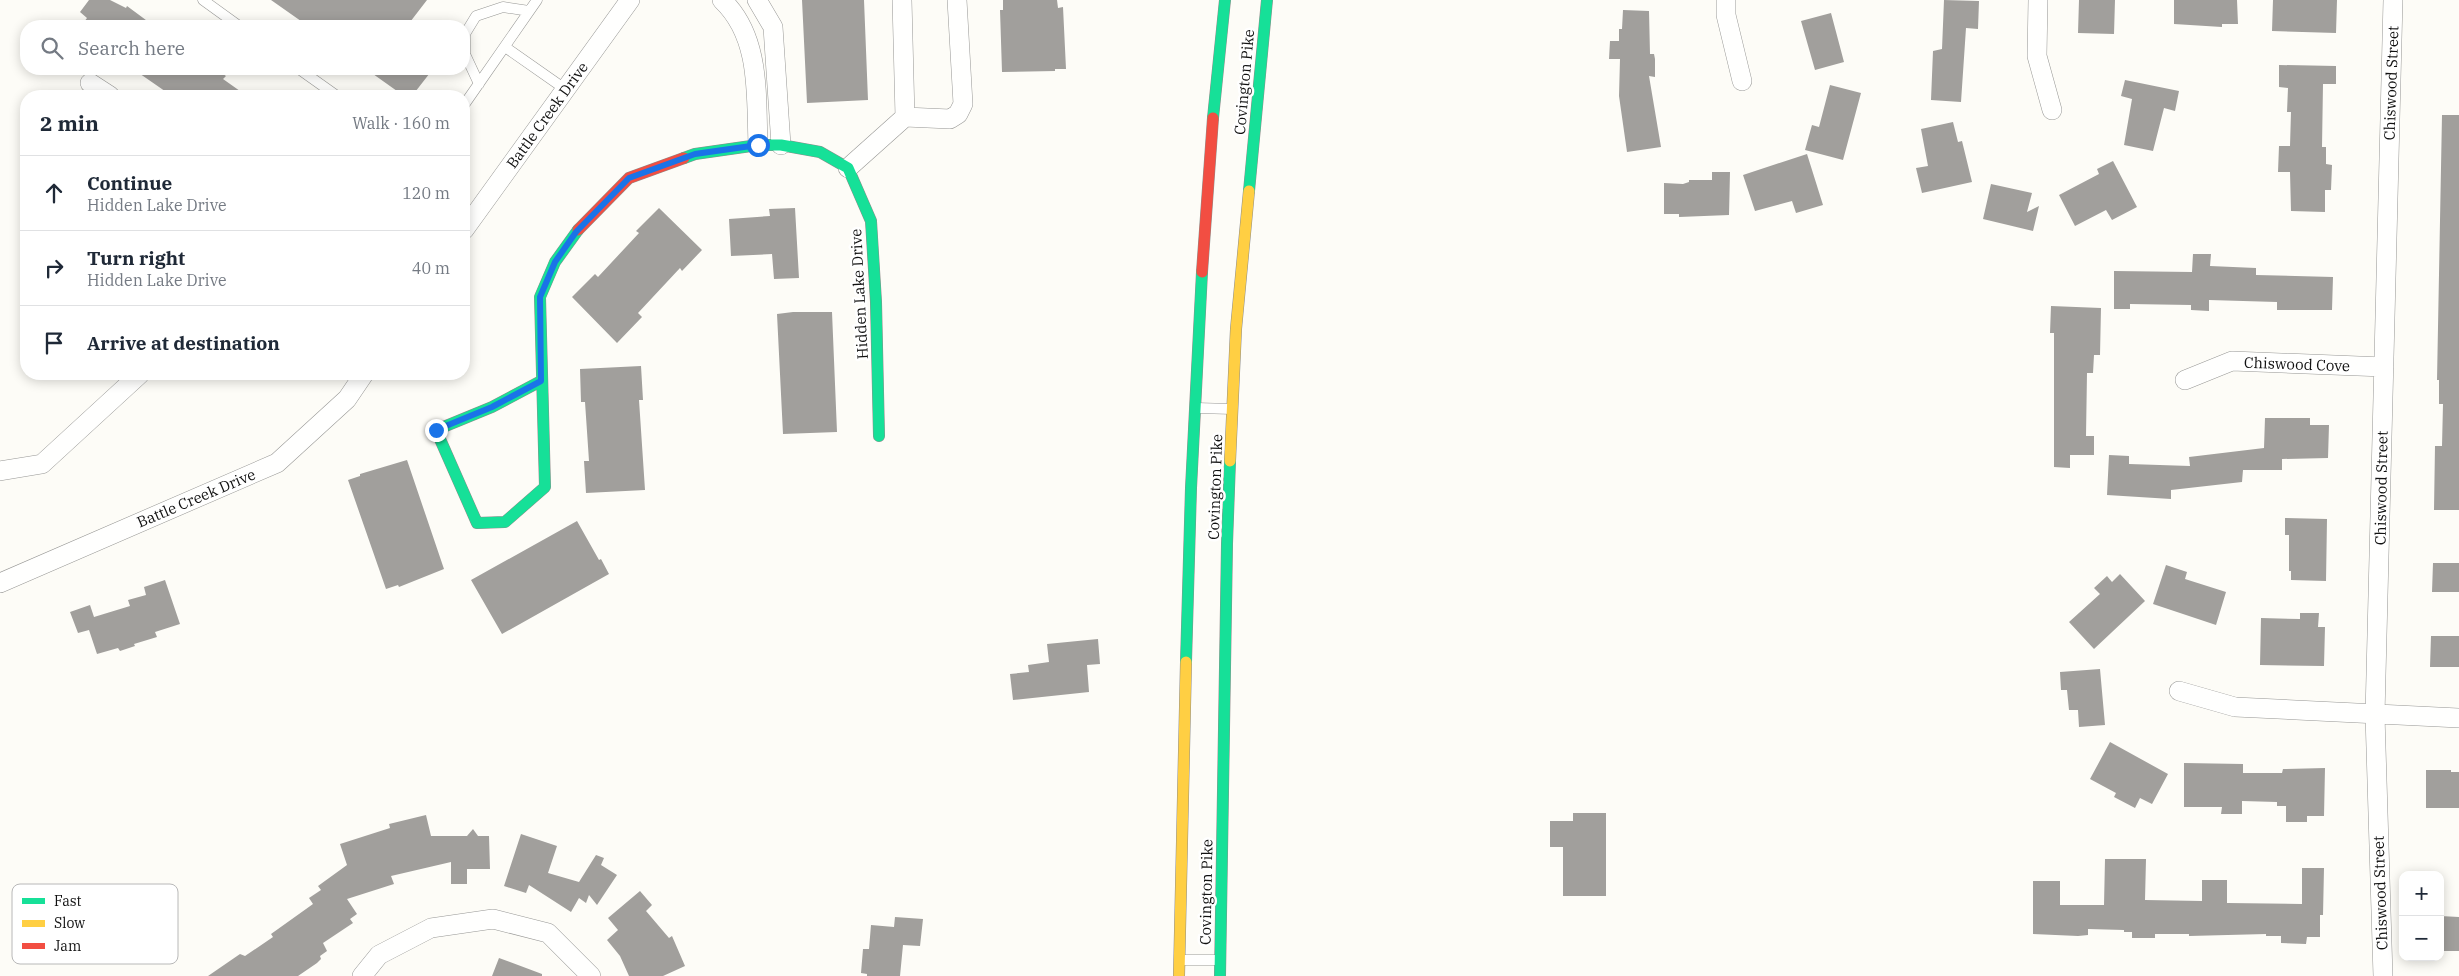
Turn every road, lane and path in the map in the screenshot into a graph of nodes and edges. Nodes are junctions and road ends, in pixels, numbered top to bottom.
1 (204, 0) edge
2 (537, 0) edge
3 (630, 0) edge
4 (722, 0) edge
5 (758, 0) edge
6 (902, 0) edge
7 (957, 0) edge
8 (1225, 0) edge
9 (1267, 0) edge
10 (1726, 0) edge
11 (2038, 0) edge
12 (2393, 0) edge
13 (529, 12) junction
14 (231, 20) edge
15 (470, 26) edge
16 (506, 47) junction
17 (470, 65) edge
18 (307, 75) edge
19 (1742, 81) dead end
20 (90, 83) dead end
21 (479, 84) junction
22 (565, 89) junction
23 (101, 90) edge
24 (328, 90) edge
25 (470, 97) edge
26 (2052, 110) dead end
27 (905, 117) junction
28 (758, 145) junction
29 (781, 145) junction
30 (848, 168) junction
31 (470, 222) edge
32 (2384, 367) junction
33 (133, 380) edge
34 (360, 380) edge
35 (2185, 380) dead end
36 (541, 381) junction
37 (1196, 408) junction
38 (1233, 409) junction
39 (879, 436) dead end
40 (0, 471) edge
41 (0, 583) edge
42 (2180, 691) dead end
43 (2375, 716) junction
44 (2459, 718) edge
45 (1180, 960) junction
46 (1220, 960) junction
47 (362, 976) edge
48 (591, 976) edge
49 (1179, 976) edge
50 (1220, 976) edge
51 (2383, 976) edge

1 - 14 lane
2 - 13 lane
3 - 22 street, Battle Creek Drive
4 - 28 street
5 - 29 street
6 - 27 street
7 - 27 street
8 - 37 main road, Covington Pike
9 - 38 main road, Covington Pike
10 - 19 street
11 - 26 street
12 - 32 street, Chiswood Street
13 - 15 lane
13 - 16 lane
16 - 21 lane
16 - 22 lane
17 - 21 lane
18 - 24 lane
20 - 23 street
21 - 25 lane
22 - 31 street, Battle Creek Drive
27 - 30 street
28 - 29 main road
28 - 36 main road
29 - 30 main road
30 - 39 main road, Hidden Lake Drive
32 - 35 street, Chiswood Cove
32 - 43 street, Chiswood Street
33 - 40 street
34 - 41 street, Battle Creek Drive
36 - 36 main road
37 - 38 lane
37 - 45 main road, Covington Pike
38 - 46 main road, Covington Pike
42 - 43 street
43 - 44 street
43 - 51 street, Chiswood Street
45 - 46 lane
45 - 49 main road, Covington Pike
46 - 50 main road, Covington Pike
47 - 48 street

